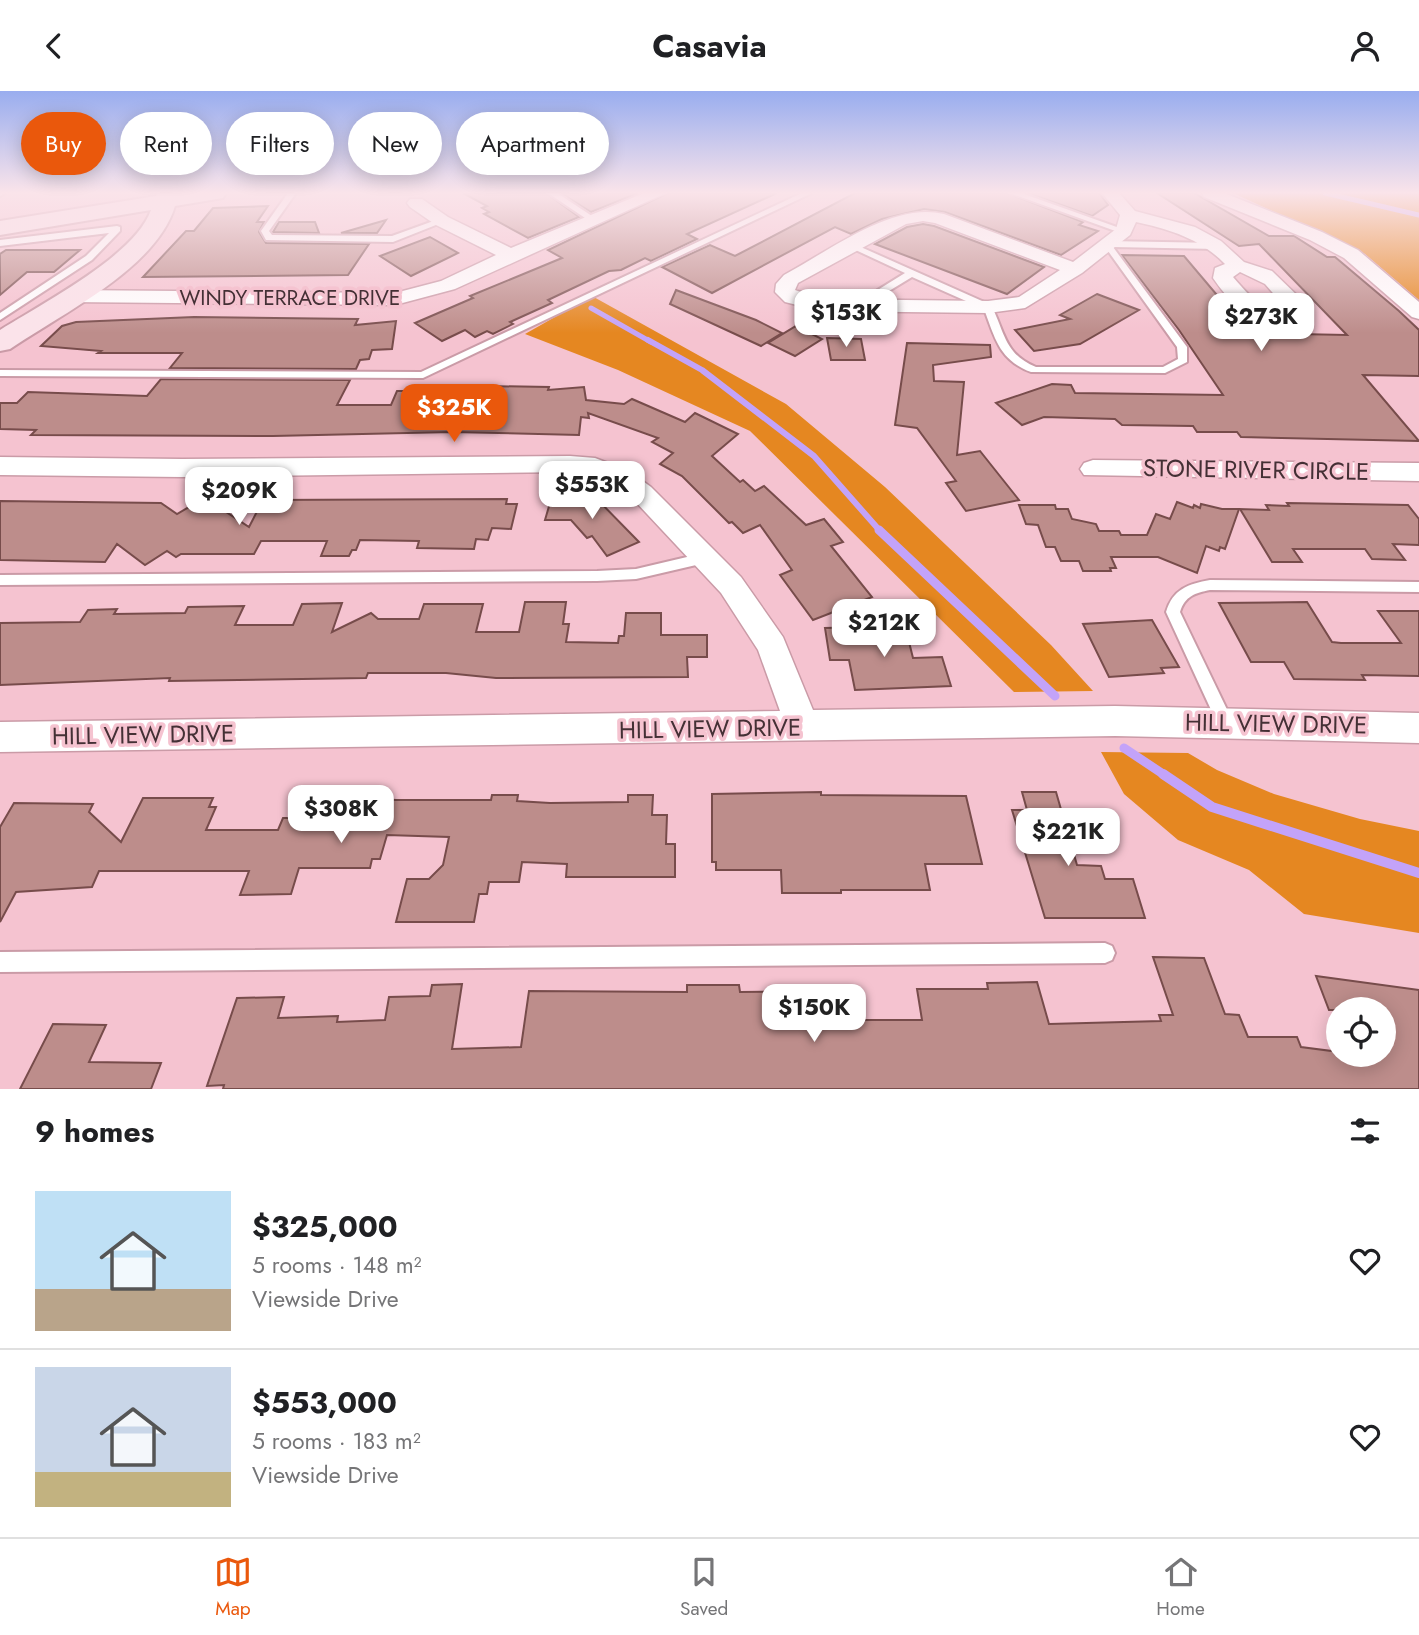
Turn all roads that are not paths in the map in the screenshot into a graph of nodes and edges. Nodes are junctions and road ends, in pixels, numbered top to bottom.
1 (29, 240) edge
2 (107, 240) edge
3 (142, 240) edge
4 (480, 240) edge
5 (548, 240) edge
6 (709, 240) edge
7 (864, 240) edge
8 (996, 240) edge
9 (1111, 240) edge
10 (1206, 240) edge
11 (1322, 240) edge
12 (0, 243) edge
13 (1107, 244) junction
14 (852, 246) junction
15 (1218, 246) junction
16 (511, 255) junction
17 (1238, 266) dead end
18 (1075, 269) junction
19 (913, 272) junction
20 (68, 296) junction
21 (882, 306) junction
22 (988, 307) junction
23 (1419, 313) edge
24 (0, 317) edge
25 (0, 342) edge
26 (0, 373) edge
27 (0, 466) edge
28 (1093, 468) dead end
29 (1419, 471) edge
30 (704, 558) junction
31 (0, 580) edge
32 (1419, 587) edge
33 (1226, 722) junction
34 (803, 727) junction
35 (1419, 728) edge
36 (0, 737) edge
37 (1105, 953) dead end
38 (0, 963) edge

1 - 12 lane
2 - 24 lane
3 - 20 main road
4 - 16 street
5 - 16 street, WINDY TERRACE DRIVE
6 - 26 lane
7 - 14 street
8 - 18 street
9 - 13 street
10 - 15 street
11 - 23 street
13 - 15 lane
13 - 18 street
13 - 22 lane
14 - 19 lane
14 - 21 street
15 - 17 street
16 - 20 street, WINDY TERRACE DRIVE
18 - 22 street
19 - 21 lane
19 - 22 lane
20 - 25 main road
21 - 22 street
27 - 30 street
28 - 29 street, STONE RIVER CIRCLE
30 - 31 lane
30 - 34 street
32 - 33 lane
33 - 34 street, HILL VIEW DRIVE
33 - 35 street, HILL VIEW DRIVE
34 - 36 street, HILL VIEW DRIVE
37 - 38 lane

